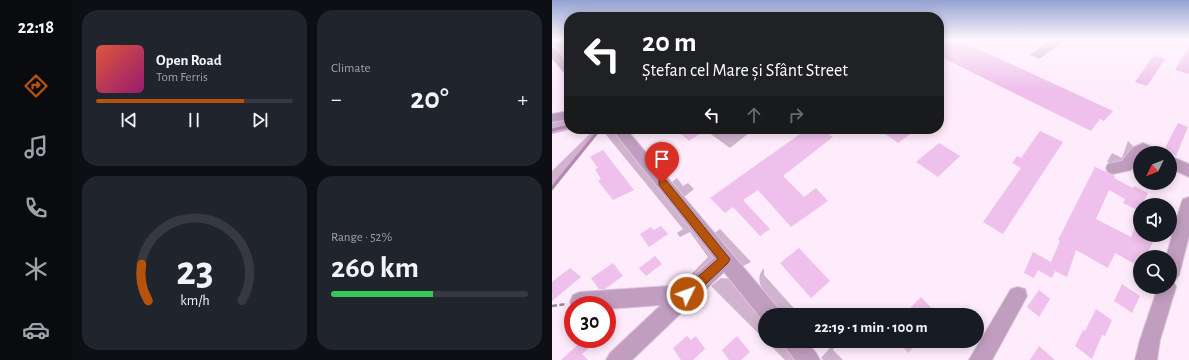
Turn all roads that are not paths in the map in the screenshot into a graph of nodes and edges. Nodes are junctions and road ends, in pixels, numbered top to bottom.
1 (557, 57) edge
2 (564, 64) edge
3 (564, 116) edge
4 (552, 118) edge
5 (623, 134) edge
6 (1133, 157) edge
7 (1177, 165) edge
8 (1113, 168) dead end
9 (1189, 171) edge
10 (1189, 204) edge
11 (1177, 250) edge
12 (725, 259) junction
13 (687, 294) junction
14 (1165, 294) edge
15 (1018, 296) dead end
16 (616, 299) edge
17 (765, 308) edge
18 (799, 348) edge
19 (617, 360) edge
20 (809, 360) edge
21 (980, 360) edge
22 (1146, 360) edge

1 - 2 street
3 - 4 street
5 - 12 street
6 - 8 street
7 - 9 street
10 - 11 street
12 - 13 street
12 - 17 street
13 - 16 street
13 - 19 street
14 - 22 street
15 - 21 street
18 - 20 street

